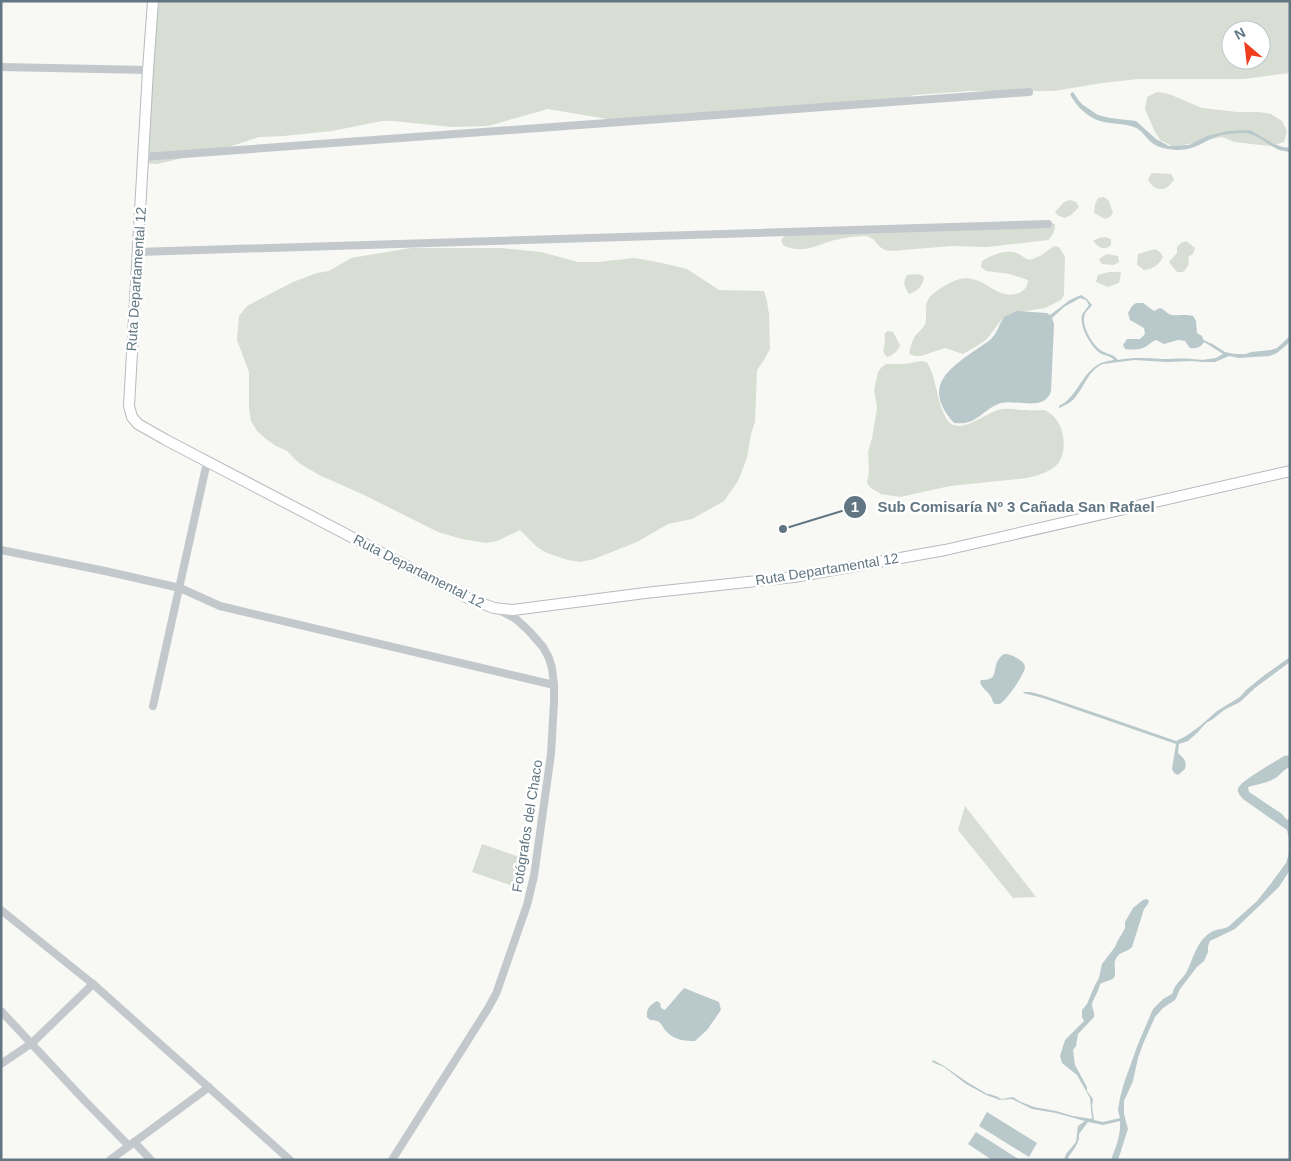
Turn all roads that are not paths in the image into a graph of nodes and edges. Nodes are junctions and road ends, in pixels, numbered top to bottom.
1 (153, 1) edge
2 (1, 67) edge
3 (148, 70) junction
4 (1029, 92) dead end
5 (143, 157) junction
6 (1048, 224) dead end
7 (137, 252) junction
8 (207, 462) junction
9 (1290, 470) edge
10 (1, 550) edge
11 (180, 588) junction
12 (494, 608) junction
13 (554, 685) junction
14 (153, 706) dead end
15 (1, 910) edge
16 (93, 984) junction
17 (1, 1011) edge
18 (32, 1043) junction
19 (1, 1064) edge
20 (209, 1087) junction
21 (132, 1144) junction
22 (110, 1160) edge
23 (151, 1160) edge
24 (290, 1160) edge
25 (392, 1160) edge

1 - 3 main road, Ruta Departamental 12
2 - 3 street
3 - 5 main road, Ruta Departamental 12
4 - 5 street
5 - 7 main road, Ruta Departamental 12
6 - 7 street
7 - 8 main road, Ruta Departamental 12
8 - 11 street
8 - 12 main road, Ruta Departamental 12
9 - 12 main road, Ruta Departamental 12
10 - 11 street
11 - 13 street
11 - 14 street
12 - 13 street, Fotógrafos del Chaco
13 - 25 street, Fotógrafos del Chaco
15 - 16 street
16 - 18 street
16 - 20 street
17 - 18 street
18 - 19 street
18 - 21 street
20 - 21 street
20 - 24 street
21 - 22 street
21 - 23 street

